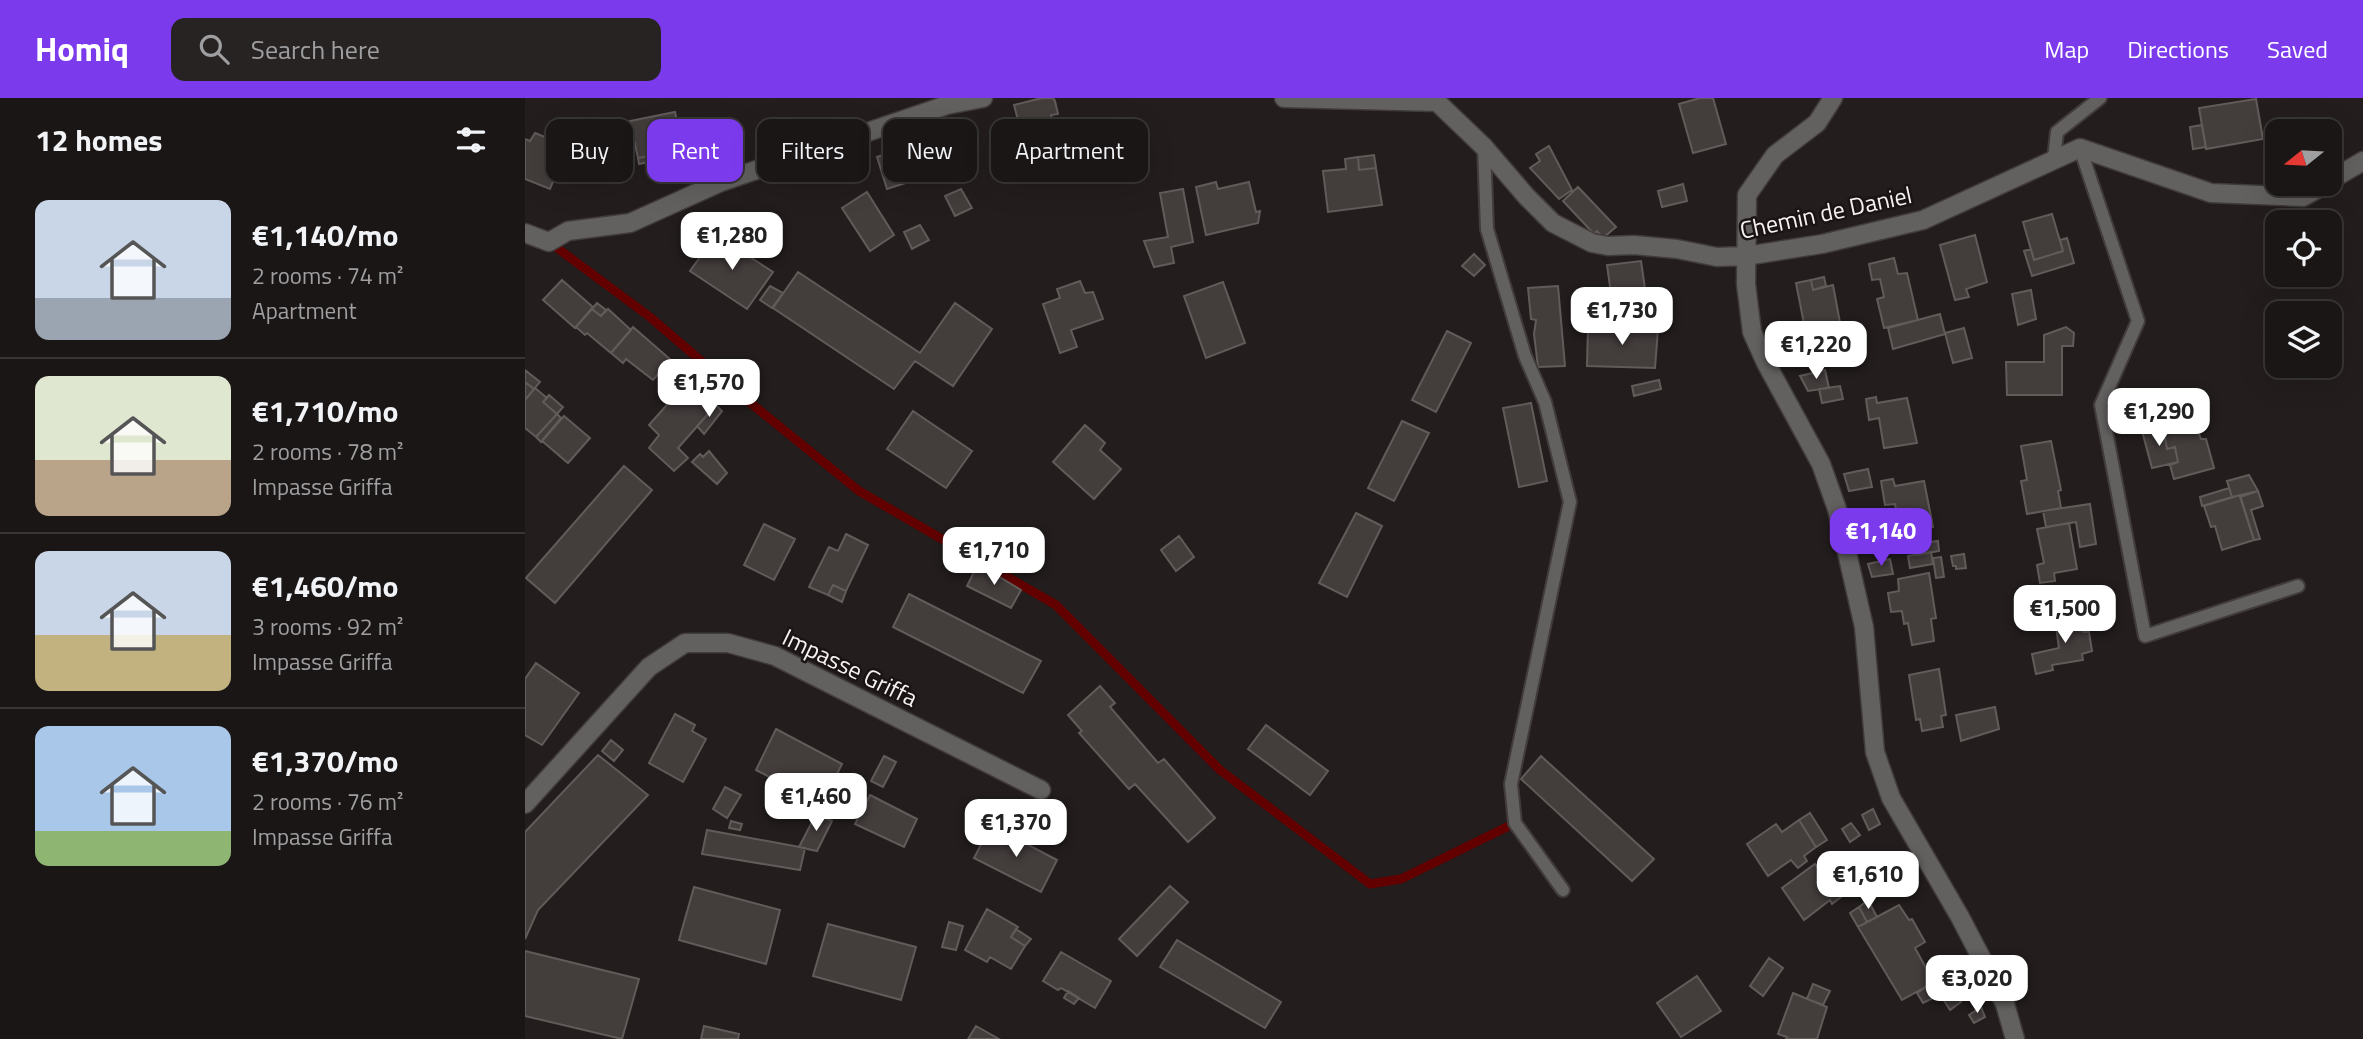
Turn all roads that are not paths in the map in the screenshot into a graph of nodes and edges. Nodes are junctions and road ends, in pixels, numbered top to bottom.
1 (983, 98) edge
2 (1284, 98) edge
3 (1833, 98) edge
4 (2100, 98) edge
5 (931, 104) edge
6 (1484, 147) junction
7 (2080, 148) junction
8 (2054, 159) junction
9 (2363, 161) edge
10 (2342, 174) edge
11 (2265, 195) edge
12 (2285, 196) edge
13 (2305, 196) edge
14 (525, 233) edge
15 (1746, 256) junction
16 (2298, 586) dead end
17 (1041, 790) dead end
18 (525, 804) edge
19 (1563, 890) dead end
20 (2015, 1039) edge

1 - 5 street
2 - 6 street, Chemin de Daniel
3 - 15 street
4 - 8 lane
5 - 14 street
6 - 15 street, Chemin de Daniel
6 - 19 lane
7 - 8 street, Chemin de Daniel
7 - 11 street
7 - 16 lane
8 - 15 street, Chemin de Daniel
9 - 10 street
12 - 13 street
15 - 20 street
17 - 18 street, Impasse Griffa

